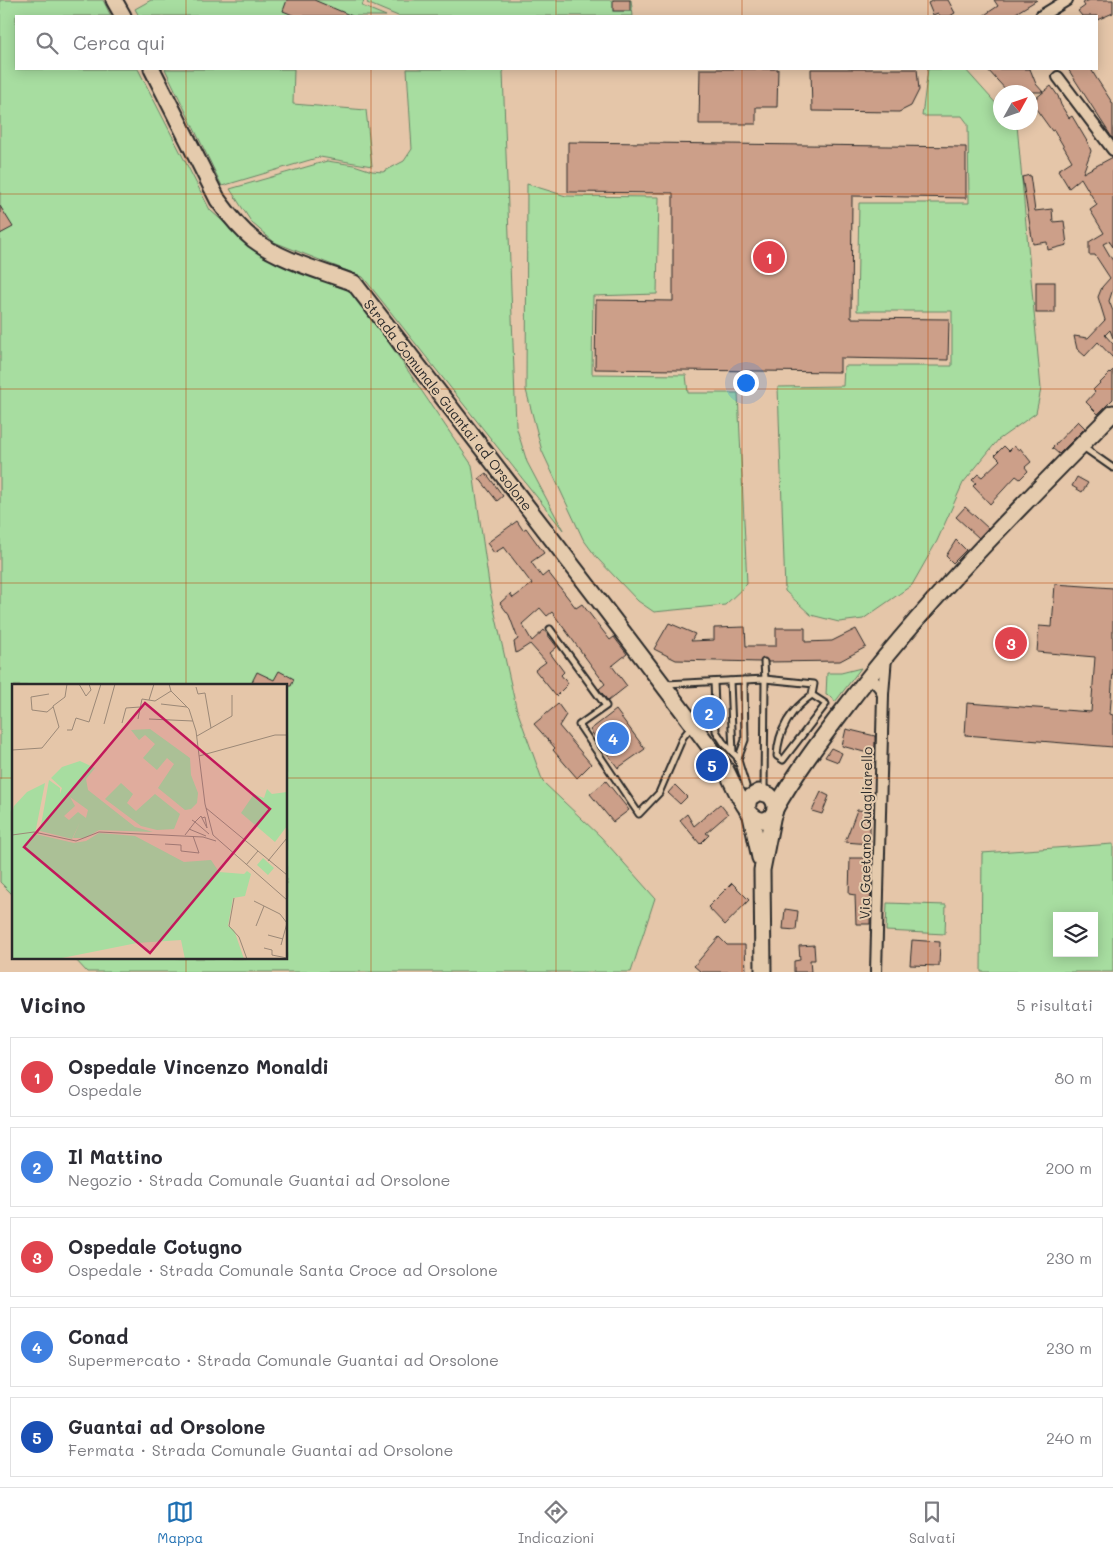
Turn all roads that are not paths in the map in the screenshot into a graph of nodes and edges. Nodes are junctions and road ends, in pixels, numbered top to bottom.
1 (114, 0) edge
2 (1067, 0) edge
3 (122, 15) edge
4 (1043, 15) edge
5 (153, 70) edge
6 (1058, 77) dead end
7 (1113, 150) edge
8 (1113, 413) edge
9 (1080, 446) junction
10 (1113, 468) edge
11 (550, 629) dead end
12 (886, 654) junction
13 (764, 662) dead end
14 (869, 675) junction
15 (765, 679) junction
16 (744, 680) junction
17 (730, 681) junction
18 (714, 682) junction
19 (663, 684) junction
20 (812, 695) junction
21 (883, 695) junction
22 (693, 725) junction
23 (733, 753) junction
24 (738, 759) junction
25 (801, 766) junction
26 (729, 774) junction
27 (756, 790) junction
28 (774, 812) junction
29 (749, 813) junction
30 (762, 870) junction
31 (764, 972) edge
32 (876, 972) edge

1 - 3 street
2 - 4 street
5 - 19 street, Strada Comunale Guantai ad Orsolone
6 - 7 street
8 - 9 street
9 - 10 lane
9 - 12 street
11 - 22 lane
12 - 14 street
12 - 21 street, Via Gaetano Quagliarello
13 - 15 lane
14 - 21 street
14 - 25 street
15 - 16 lane
15 - 20 lane
15 - 27 lane
16 - 17 lane
16 - 24 lane
17 - 18 lane
17 - 23 lane
18 - 19 lane
18 - 23 lane
19 - 22 street, Strada Comunale Guantai ad Orsolone
20 - 20 lane
21 - 32 street, Via Gaetano Quagliarello
22 - 26 street, Strada Comunale Guantai ad Orsolone
23 - 24 lane
24 - 27 lane
25 - 27 street
25 - 28 street
26 - 27 street, Strada Comunale Guantai ad Orsolone
26 - 29 street, Strada Comunale Guantai ad Orsolone
27 - 28 street
27 - 29 street
28 - 29 street
28 - 30 street
29 - 30 street, Strada Comunale Guantai ad Orsolone
30 - 31 street

